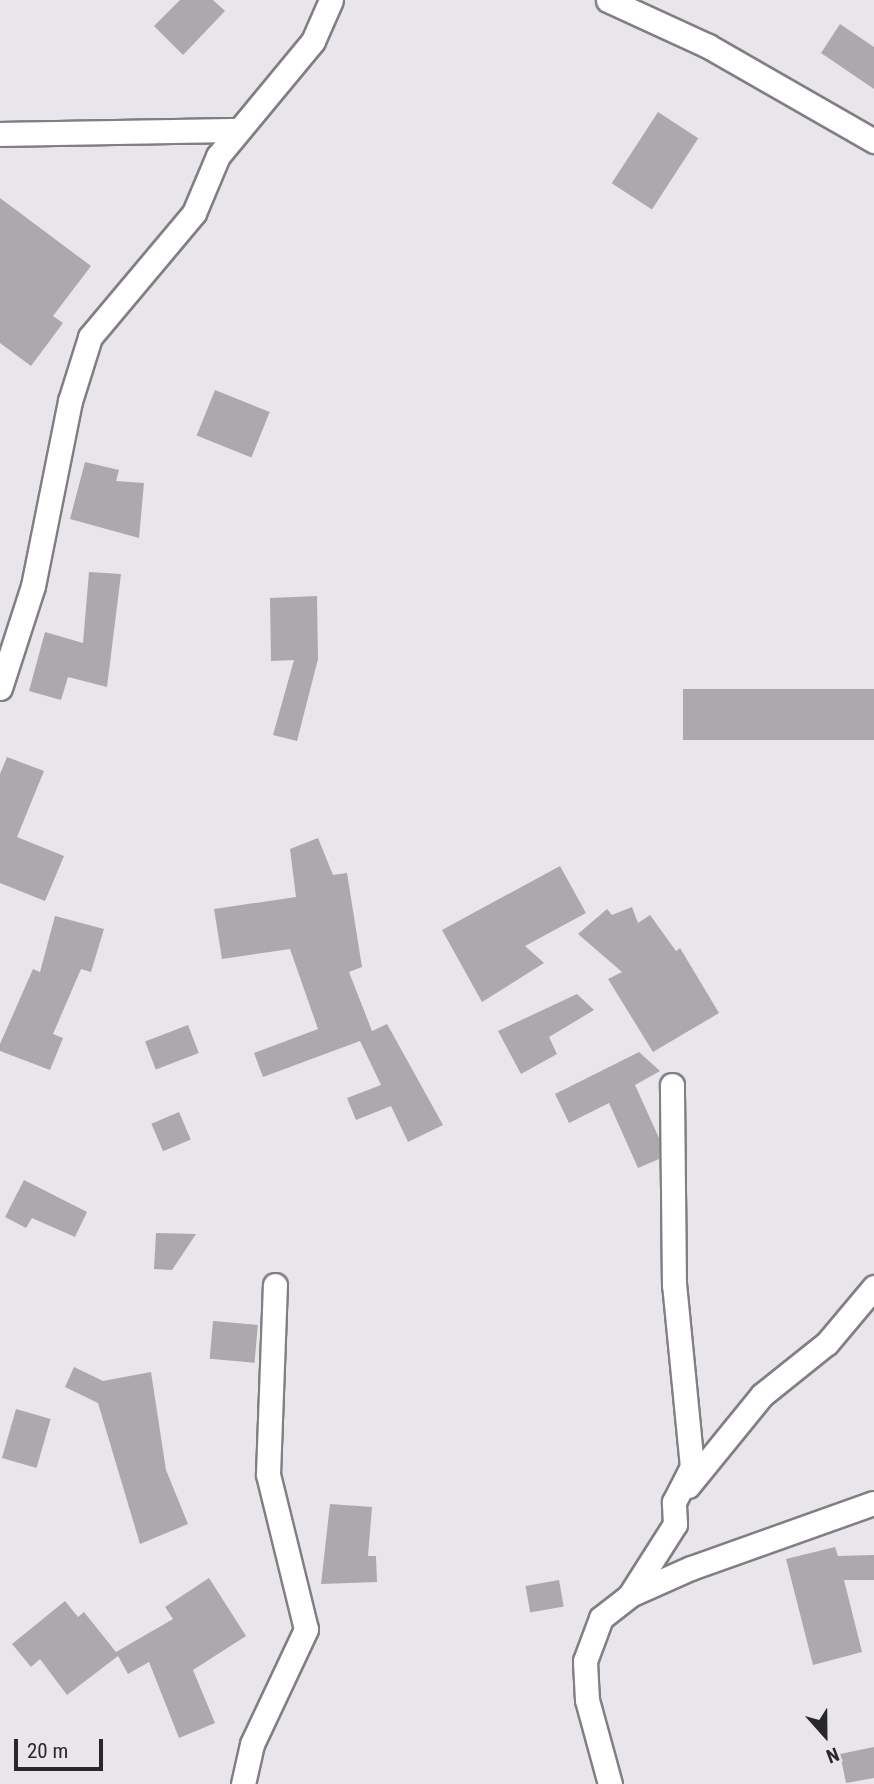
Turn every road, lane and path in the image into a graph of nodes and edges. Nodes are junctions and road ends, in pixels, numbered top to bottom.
1 (331, 0) edge
2 (608, 0) edge
3 (235, 130) junction
4 (0, 134) edge
5 (874, 141) edge
6 (0, 688) edge
7 (672, 1085) dead end
8 (275, 1284) dead end
9 (874, 1287) edge
10 (674, 1502) junction
11 (874, 1503) edge
12 (631, 1594) junction
13 (243, 1784) edge
14 (610, 1784) edge

1 - 3 street
2 - 5 street
3 - 4 street
3 - 6 street
7 - 10 street
8 - 13 street
9 - 10 street
10 - 12 street
11 - 12 street
12 - 14 street

